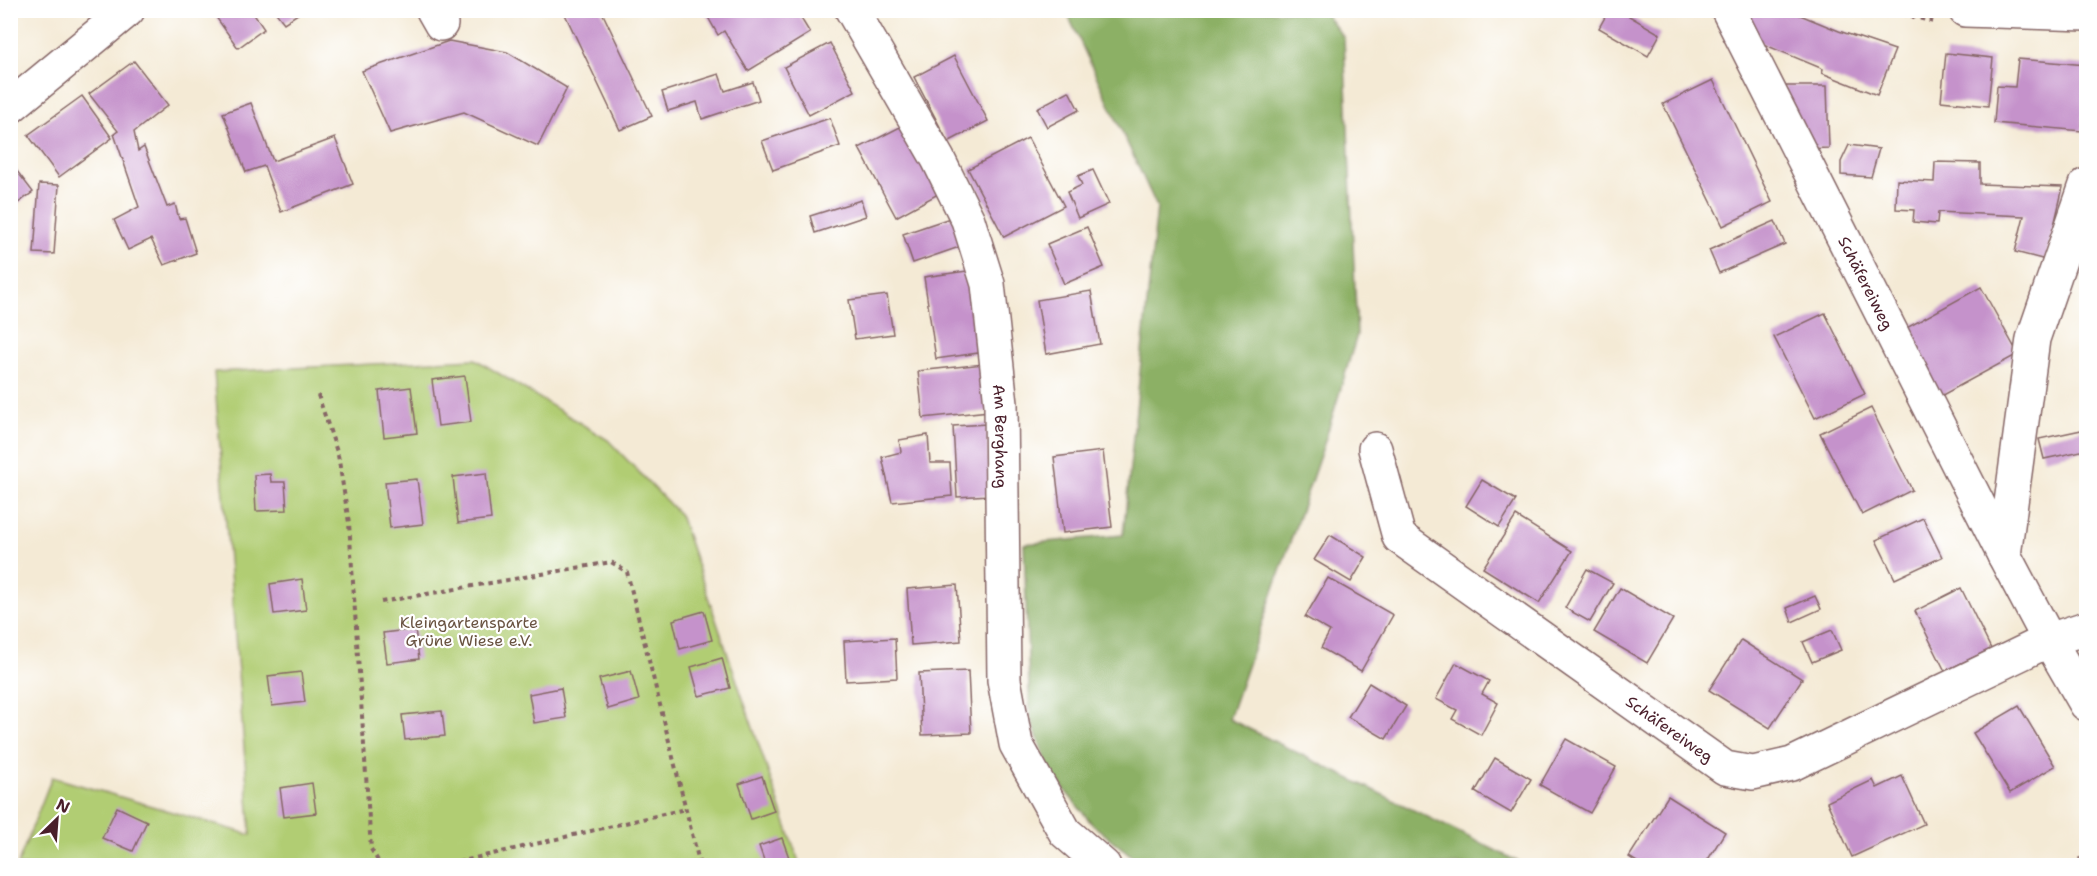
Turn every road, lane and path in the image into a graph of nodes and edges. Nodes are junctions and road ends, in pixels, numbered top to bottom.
1 (128, 10) edge
2 (852, 10) edge
3 (1728, 10) edge
4 (1965, 10) edge
5 (2086, 14) edge
6 (10, 107) edge
7 (2086, 185) edge
8 (318, 395) dead end
9 (1375, 449) dead end
10 (2004, 555) junction
11 (381, 602) dead end
12 (2086, 628) edge
13 (2049, 640) junction
14 (2086, 704) edge
15 (685, 809) junction
16 (381, 866) edge
17 (441, 866) edge
18 (700, 866) edge
19 (1104, 866) edge

1 - 6 street
2 - 19 street, Am Berghang
3 - 10 street, Schäfereiweg
4 - 5 street
7 - 10 street
8 - 16 path
9 - 13 street, Schäfereiweg
10 - 13 street, Schäfereiweg
11 - 15 path
12 - 13 street
13 - 14 street, Schäfereiweg
15 - 17 path
15 - 18 path

